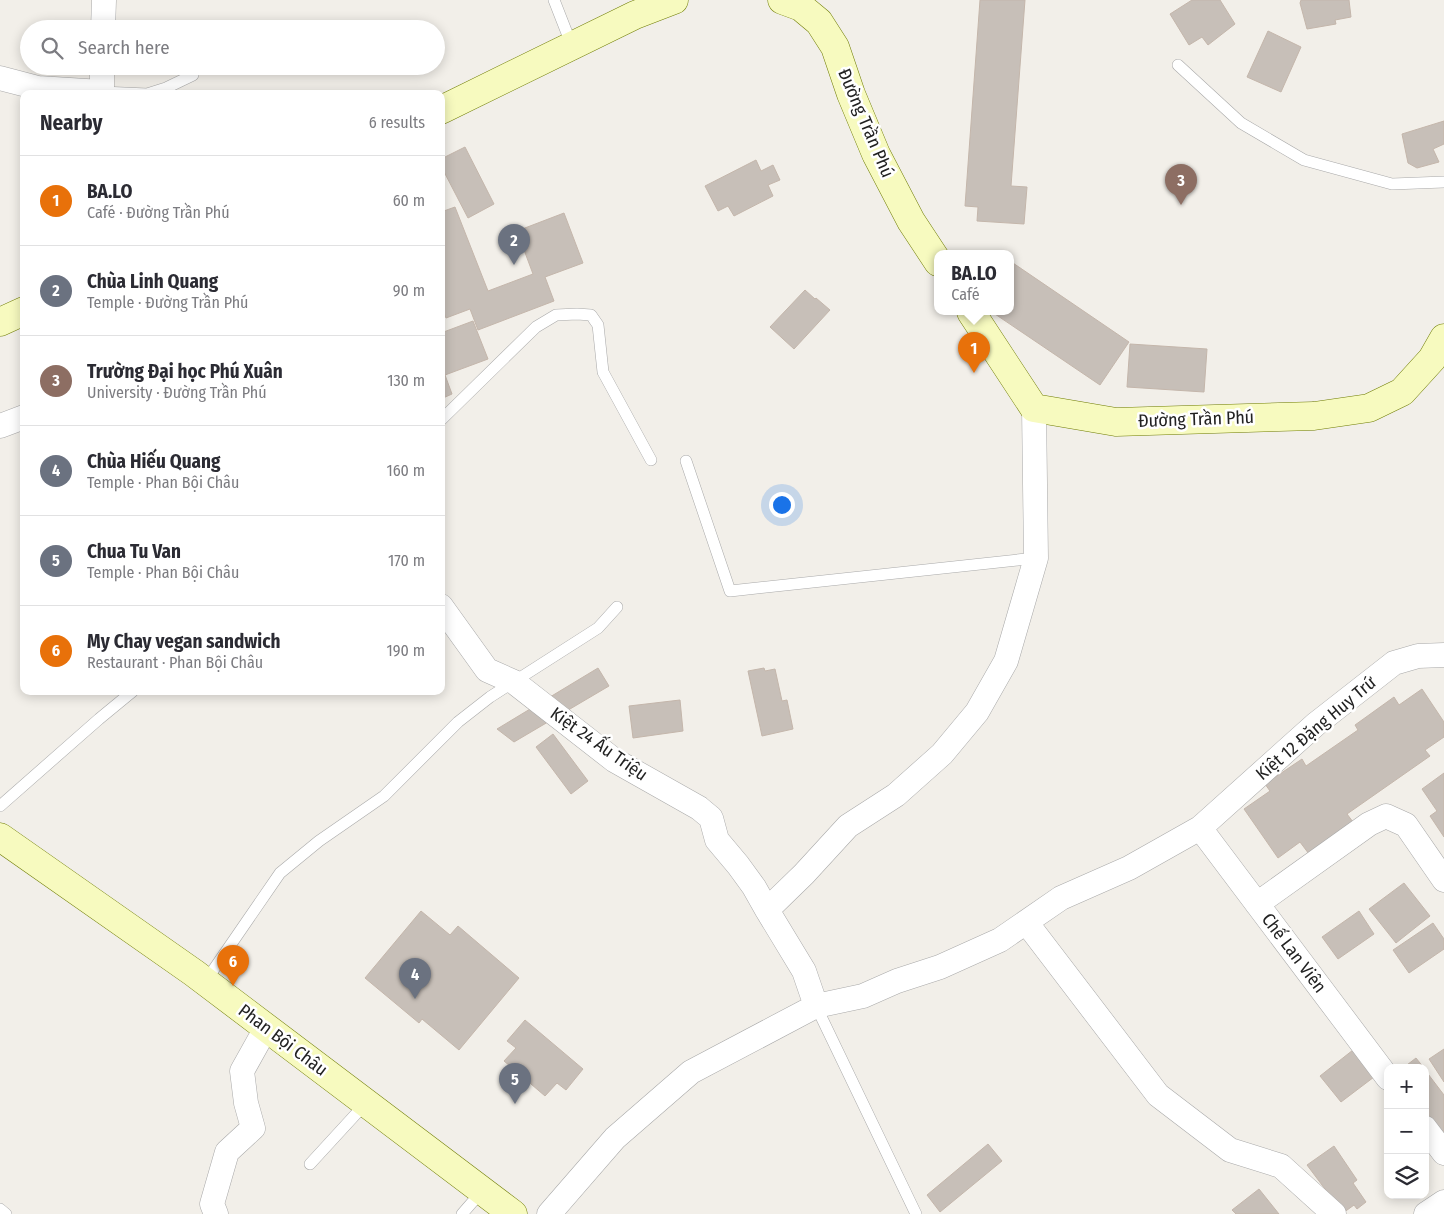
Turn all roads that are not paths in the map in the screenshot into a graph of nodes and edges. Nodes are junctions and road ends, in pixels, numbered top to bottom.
1 (104, 0) edge
2 (554, 0) edge
3 (674, 0) edge
4 (782, 0) edge
5 (103, 20) edge
6 (572, 46) junction
7 (1178, 65) dead end
8 (102, 75) edge
9 (193, 75) dead end
10 (0, 78) edge
11 (35, 90) edge
12 (102, 90) edge
13 (160, 90) edge
14 (445, 108) edge
15 (1444, 182) edge
16 (934, 256) edge
17 (20, 313) edge
18 (973, 315) edge
19 (0, 322) edge
20 (1444, 338) edge
21 (1034, 408) junction
22 (445, 416) edge
23 (20, 418) edge
24 (0, 426) edge
25 (651, 460) dead end
26 (686, 461) dead end
27 (1036, 558) junction
28 (617, 607) dead end
29 (445, 612) edge
30 (1444, 655) edge
31 (514, 682) junction
32 (128, 695) edge
33 (0, 806) edge
34 (1200, 828) junction
35 (0, 837) edge
36 (1444, 880) edge
37 (1257, 904) junction
38 (767, 910) junction
39 (1026, 922) junction
40 (205, 982) junction
41 (816, 1006) junction
42 (266, 1028) junction
43 (1384, 1073) edge
44 (366, 1103) junction
45 (1429, 1133) edge
46 (1444, 1153) edge
47 (310, 1164) dead end
48 (482, 1191) junction
49 (1444, 1202) edge
50 (0, 1209) edge
51 (6, 1214) edge
52 (216, 1214) edge
53 (462, 1214) edge
54 (513, 1214) edge
55 (549, 1214) edge
56 (916, 1214) edge
57 (1334, 1214) edge
58 (1426, 1214) edge

1 - 5 street
2 - 6 lane
3 - 6 street
4 - 16 street, Đường Trần Phú
6 - 14 street
7 - 15 lane
8 - 12 street
9 - 13 lane
10 - 11 street
17 - 19 street
18 - 21 street
20 - 21 street, Đường Trần Phú
21 - 27 street
22 - 25 lane
23 - 24 street
26 - 27 lane
27 - 38 street
28 - 31 lane
29 - 31 street, Kiệt 24 Ấu Triệu
30 - 34 street, Kiệt 12 Đặng Huy Trứ
31 - 38 street, Kiệt 24 Ấu Triệu
31 - 40 lane
32 - 33 lane
34 - 37 street, Chế Lan Viên
34 - 39 street, Kiệt 12 Đặng Huy Trứ
35 - 40 street, Phan Bội Châu
36 - 37 street
37 - 43 street, Chế Lan Viên
38 - 41 street, Kiệt 24 Ấu Triệu
39 - 41 street, Kiệt 12 Đặng Huy Trứ
39 - 57 street
40 - 42 street, Phan Bội Châu
41 - 55 street, Kiệt 12 Đặng Huy Trứ
41 - 56 lane
42 - 44 street, Phan Bội Châu
42 - 52 street
44 - 47 lane
44 - 48 street, Phan Bội Châu
45 - 46 street
48 - 53 lane
48 - 54 street, Phan Bội Châu
49 - 58 street
50 - 51 lane

